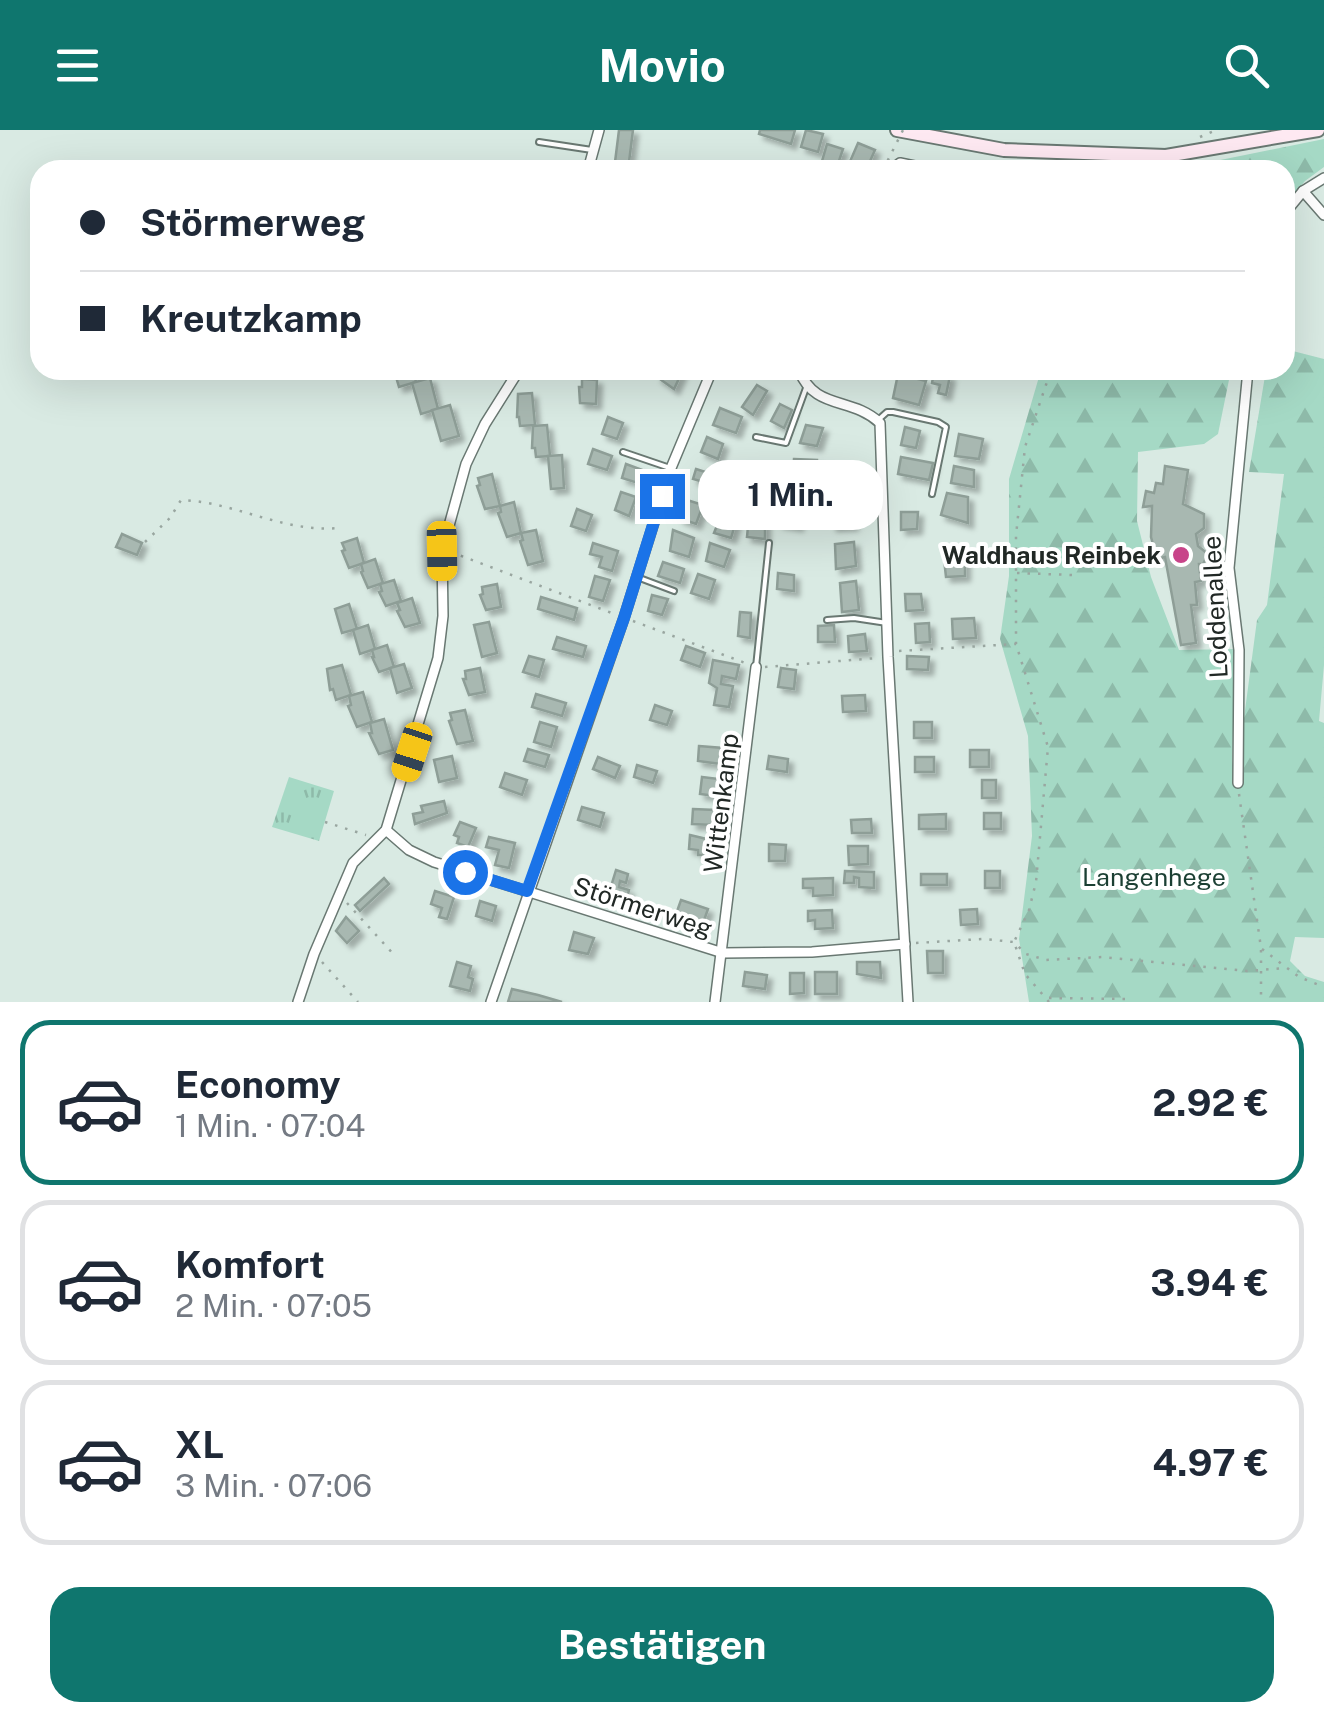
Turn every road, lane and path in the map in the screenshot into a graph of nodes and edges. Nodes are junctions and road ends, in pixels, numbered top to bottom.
1 (599, 130) edge
2 (1318, 130) edge
3 (902, 131) edge
4 (539, 142) dead end
5 (592, 150) junction
6 (590, 160) edge
7 (888, 160) edge
8 (893, 160) edge
9 (1324, 178) edge
10 (1303, 191) junction
11 (1295, 201) edge
12 (1324, 215) edge
13 (513, 380) edge
14 (708, 380) edge
15 (803, 380) edge
16 (1047, 380) edge
17 (1247, 380) edge
18 (806, 388) junction
19 (877, 421) junction
20 (756, 438) dead end
21 (623, 452) dead end
22 (671, 468) junction
23 (932, 494) dead end
24 (339, 528) dead end
25 (145, 542) dead end
26 (769, 543) dead end
27 (442, 551) junction
28 (1016, 572) junction
29 (1072, 575) dead end
30 (637, 577) junction
31 (674, 591) dead end
32 (624, 618) junction
33 (828, 620) dead end
34 (886, 622) junction
35 (1016, 644) junction
36 (888, 652) junction
37 (756, 667) joint
38 (1238, 783) joint
39 (324, 822) dead end
40 (386, 830) junction
41 (377, 838) junction
42 (527, 891) junction
43 (339, 894) junction
44 (1014, 942) junction
45 (904, 944) junction
46 (1261, 948) junction
47 (723, 953) junction
48 (314, 954) junction
49 (396, 957) dead end
50 (1286, 968) junction
51 (1263, 969) junction
52 (1324, 987) edge
53 (1130, 999) dead end
54 (1048, 1000) edge
55 (298, 1002) edge
56 (358, 1002) edge
57 (491, 1002) edge
58 (715, 1002) edge
59 (908, 1002) edge
60 (1261, 1002) edge

1 - 5 street
2 - 3 main road
3 - 7 path, bridge
3 - 8 path
4 - 5 lane
5 - 6 street
9 - 10 street
10 - 11 street
10 - 12 street
13 - 27 street
14 - 22 street
15 - 18 street
16 - 28 path
17 - 38 street, Loddenallee
18 - 19 street
18 - 20 lane
19 - 23 lane
19 - 34 street
21 - 22 lane
22 - 30 street
24 - 25 path
26 - 37 lane
27 - 32 path
27 - 40 street
28 - 29 path
28 - 35 path
30 - 31 lane
30 - 32 street
32 - 42 street
33 - 34 lane
34 - 36 street
35 - 36 path
35 - 44 path
36 - 45 street
37 - 47 street, Wittenkamp
38 - 46 path
39 - 41 path
40 - 41 street
40 - 42 street, Störmerweg
41 - 43 street
42 - 47 street, Störmerweg
42 - 57 street
43 - 48 street
43 - 49 path
44 - 45 path
44 - 51 path
44 - 54 path
45 - 47 street, Störmerweg
45 - 59 street
46 - 50 path
46 - 51 path
47 - 58 street, Wittenkamp
48 - 55 street
48 - 56 path
50 - 51 path
50 - 52 path
51 - 60 path
53 - 54 path

